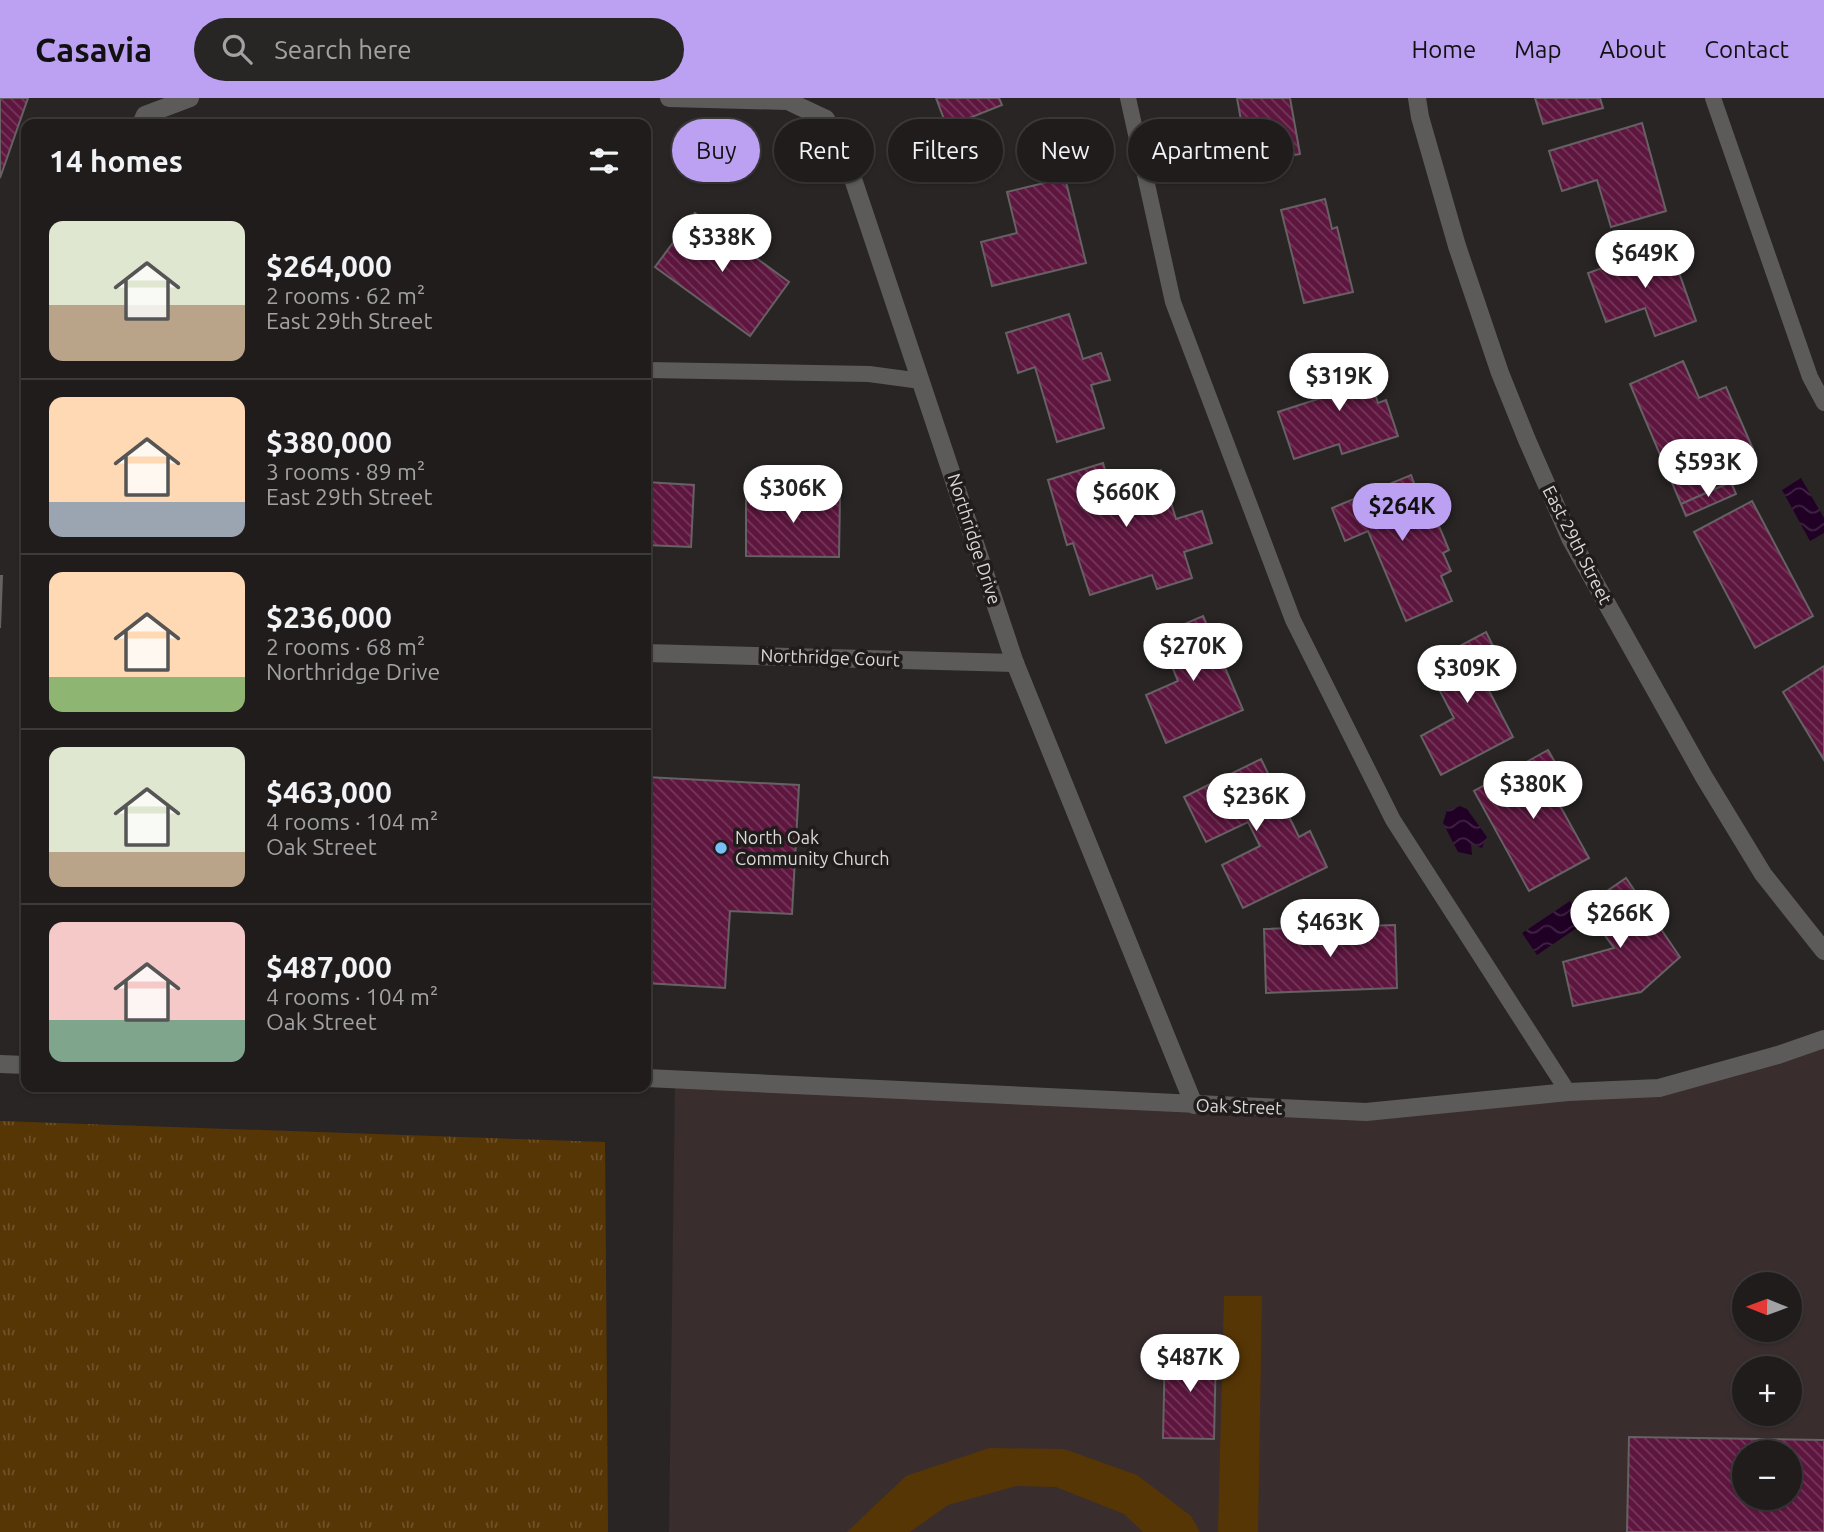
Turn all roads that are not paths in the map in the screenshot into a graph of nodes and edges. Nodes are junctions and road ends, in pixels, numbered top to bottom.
1 (190, 98) edge
2 (669, 98) edge
3 (1128, 98) edge
4 (1417, 98) edge
5 (1713, 98) edge
6 (144, 119) edge
7 (651, 370) edge
8 (921, 381) junction
9 (1824, 403) edge
10 (651, 653) edge
11 (1015, 663) junction
12 (1824, 951) edge
13 (1824, 1039) edge
14 (0, 1064) edge
15 (21, 1065) edge
16 (651, 1078) edge
17 (1568, 1092) junction
18 (1194, 1105) junction

1 - 6 street
2 - 8 street, Northridge Drive
3 - 17 lane
4 - 12 street, East 29th Street
5 - 9 lane
7 - 8 lane
8 - 11 street, Northridge Drive
10 - 11 street, Northridge Court
11 - 18 street, Northridge Drive
13 - 17 street, Oak Street
14 - 15 street
16 - 18 street, Oak Street
17 - 18 street, Oak Street

